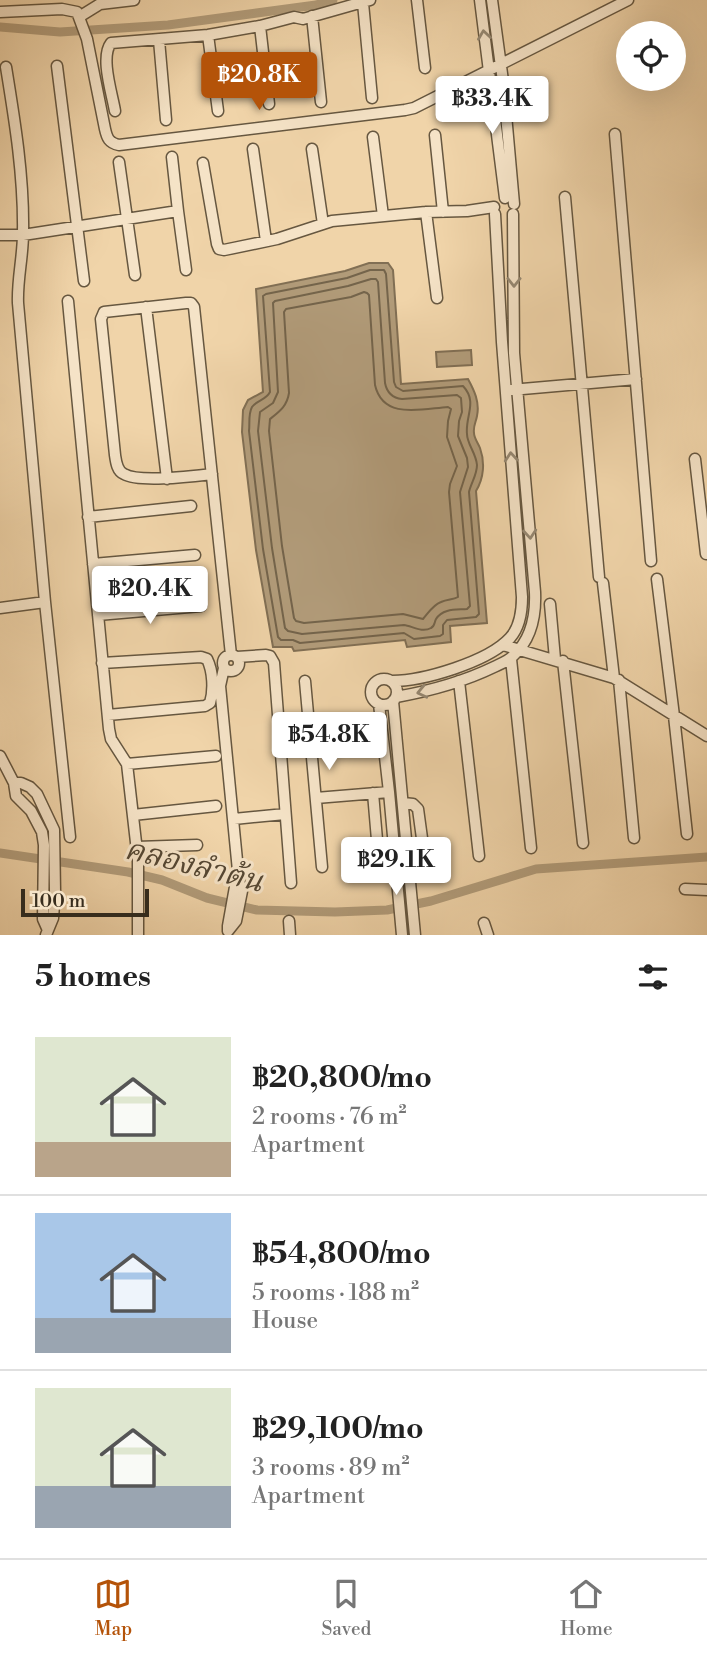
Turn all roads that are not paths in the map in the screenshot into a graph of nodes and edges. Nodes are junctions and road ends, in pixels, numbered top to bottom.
1 (89, 0) edge
2 (134, 0) edge
3 (417, 0) edge
4 (480, 0) edge
5 (492, 0) edge
6 (628, 0) edge
7 (367, 1) edge
8 (100, 2) edge
9 (0, 12) edge
10 (312, 16) junction
11 (80, 17) junction
12 (260, 26) junction
13 (208, 34) junction
14 (159, 40) junction
15 (501, 64) junction
16 (6, 66) dead end
17 (57, 66) dead end
18 (425, 68) dead end
19 (489, 71) junction
20 (372, 97) dead end
21 (321, 102) dead end
22 (269, 104) dead end
23 (115, 111) dead end
24 (218, 111) dead end
25 (166, 120) dead end
26 (615, 134) dead end
27 (435, 135) dead end
28 (373, 138) dead end
29 (253, 149) dead end
30 (312, 149) dead end
31 (172, 157) dead end
32 (119, 162) dead end
33 (204, 163) dead end
34 (565, 197) dead end
35 (511, 205) junction
36 (495, 210) junction
37 (178, 211) junction
38 (426, 212) junction
39 (443, 212) junction
40 (383, 216) junction
41 (128, 219) junction
42 (323, 224) junction
43 (77, 227) junction
44 (0, 235) edge
45 (23, 235) junction
46 (266, 241) junction
47 (186, 270) dead end
48 (135, 275) dead end
49 (84, 281) dead end
50 (437, 298) dead end
51 (68, 301) dead end
52 (146, 307) junction
53 (636, 379) junction
54 (582, 383) junction
55 (517, 389) junction
56 (505, 391) junction
57 (695, 459) dead end
58 (212, 474) junction
59 (167, 479) junction
60 (191, 506) dead end
61 (528, 506) junction
62 (515, 507) junction
63 (88, 517) junction
64 (705, 519) edge
65 (706, 554) edge
66 (195, 555) dead end
67 (651, 561) dead end
68 (93, 564) junction
69 (657, 579) dead end
70 (45, 602) junction
71 (550, 604) dead end
72 (201, 606) dead end
73 (0, 608) edge
74 (98, 615) junction
75 (503, 645) junction
76 (518, 650) junction
77 (234, 656) junction
78 (510, 659) junction
79 (559, 660) junction
80 (102, 663) junction
81 (616, 679) junction
82 (305, 681) dead end
83 (392, 681) junction
84 (459, 681) junction
85 (395, 699) junction
86 (379, 704) junction
87 (108, 715) junction
88 (674, 716) junction
89 (707, 736) edge
90 (216, 756) dead end
91 (0, 758) edge
92 (127, 764) junction
93 (14, 783) junction
94 (389, 792) junction
95 (373, 793) junction
96 (316, 798) junction
97 (403, 803) junction
98 (216, 806) dead end
99 (285, 814) junction
100 (133, 815) junction
101 (49, 816) junction
102 (234, 819) junction
103 (37, 822) junction
104 (687, 834) dead end
105 (70, 836) dead end
106 (634, 838) dead end
107 (407, 840) junction
108 (394, 842) junction
109 (583, 843) dead end
110 (50, 844) junction
111 (197, 845) dead end
112 (137, 847) junction
113 (531, 848) dead end
114 (424, 853) dead end
115 (479, 856) dead end
116 (322, 867) dead end
117 (380, 875) dead end
118 (291, 883) dead end
119 (55, 886) junction
120 (685, 890) dead end
121 (707, 890) edge
122 (43, 891) junction
123 (289, 921) dead end
124 (484, 923) dead end
125 (46, 932) edge
126 (228, 933) edge
127 (138, 935) edge
128 (290, 935) edge
129 (402, 935) edge
130 (415, 935) edge
131 (488, 935) edge

1 - 11 street
2 - 8 street
3 - 18 street
19 -> 4 street
5 - 15 street
6 - 15 street
7 - 10 street
7 - 20 street
8 - 11 street
9 - 11 street
10 - 12 street
10 - 21 street
11 - 19 street
12 - 13 street
12 - 22 street
13 - 14 street
13 - 24 street
14 - 23 street
14 - 25 street
15 - 19 street
15 - 35 street
16 - 45 street
17 - 43 street
19 - 35 street
26 - 53 street
27 - 39 street
28 - 40 street
29 - 46 street
30 - 42 street
31 - 37 street
32 - 41 street
33 - 46 street
34 - 54 street
35 - 36 street
35 - 36 street
35 -> 55 street
36 - 39 street
36 - 56 street
37 - 41 street
37 - 47 street
38 - 39 street
38 - 40 street
38 - 50 street
40 - 42 street
41 - 43 street
41 - 48 street
42 - 46 street
43 - 45 street
43 - 49 street
44 - 45 street
45 - 70 street
51 - 63 street
52 - 58 street
52 - 59 street
52 - 59 street
53 - 54 street
53 - 67 street
54 - 55 street
54 - 81 street
55 - 56 street
55 - 61 street
62 -> 56 street
57 - 64 street
58 - 59 street
58 - 77 street
60 - 63 street
61 - 62 street
61 -> 76 street
62 - 75 street
63 - 68 street
64 - 65 street
66 - 68 street
68 - 74 street
69 - 88 street
70 - 73 street
70 - 105 street
71 - 79 street
72 - 74 street
74 - 80 street
75 - 76 street
75 - 83 street
76 - 78 street
76 - 79 street
77 - 99 street
77 - 102 street
78 - 84 street
78 - 113 street
79 - 81 street
79 - 109 street
80 - 87 street
80 - 87 street
81 - 88 street
81 - 106 street
82 - 96 street
83 - 85 street
83 - 86 street
84 -> 85 street
84 - 115 street
85 - 86 street
85 - 97 street
86 - 94 street
87 - 92 street
88 - 89 street
88 - 104 street
90 - 92 street
91 - 93 street
92 - 100 street
93 - 101 street
93 - 103 street
94 - 95 street
94 - 108 street
95 - 96 street
95 - 117 street
96 - 116 street
97 - 107 street
97 - 114 street
98 - 100 street
99 - 102 street
99 - 118 street
100 - 112 street
101 - 103 street
101 - 110 street
102 - 126 street
103 - 110 street
107 - 108 street
107 - 130 street
108 - 129 street
110 - 119 street
110 - 122 street
111 - 112 street
112 - 127 street
119 - 122 street
119 - 125 street
120 - 121 street
122 - 125 street
123 - 128 street
124 - 131 street

